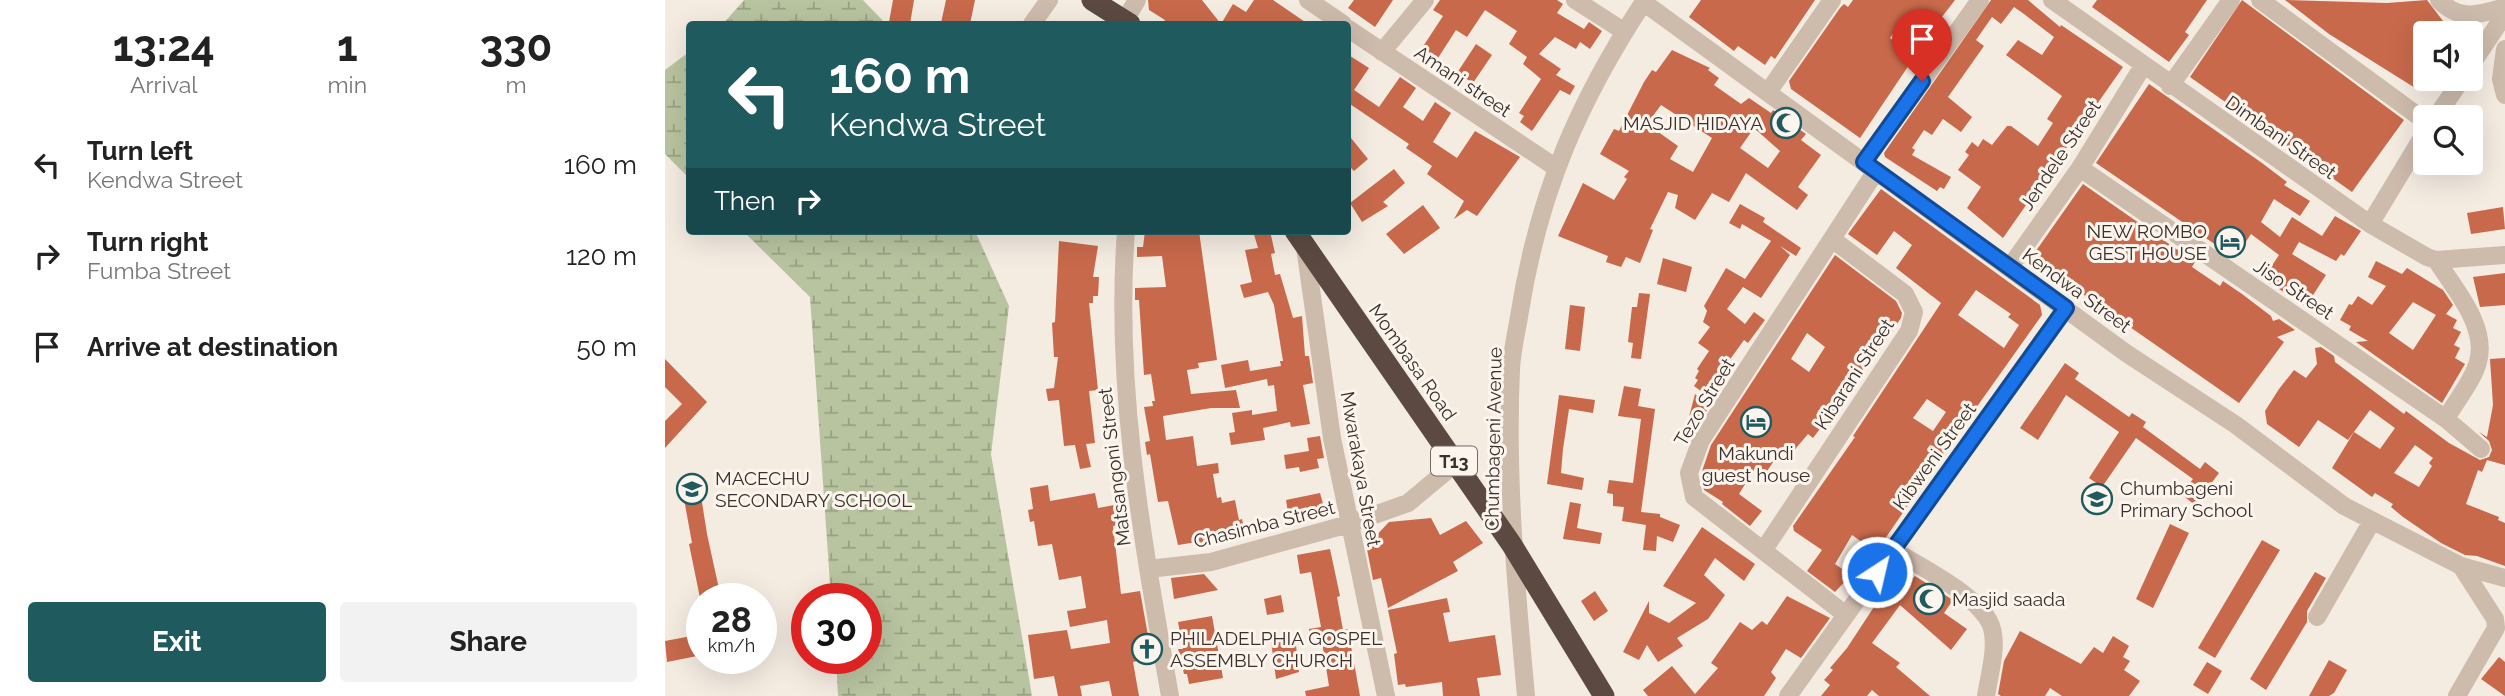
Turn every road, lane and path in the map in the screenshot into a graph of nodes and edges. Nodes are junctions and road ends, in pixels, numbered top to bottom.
1 (1049, 0) edge
2 (1092, 0) edge
3 (1137, 0) edge
4 (1308, 0) edge
5 (1425, 0) edge
6 (1575, 0) edge
7 (1832, 0) edge
8 (1980, 0) edge
9 (2052, 0) edge
10 (2231, 0) edge
11 (2260, 0) edge
12 (2439, 0) edge
13 (1644, 1) edge
14 (2505, 7) edge
15 (2505, 14) edge
16 (1034, 21) edge
17 (1125, 21) edge
18 (1127, 21) edge
19 (1339, 21) edge
20 (1351, 31) edge
21 (1625, 32) junction
22 (2483, 47) edge
23 (2505, 49) edge
24 (1382, 52) junction
25 (2143, 66) junction
26 (2170, 86) junction
27 (1767, 93) junction
28 (2505, 95) edge
29 (2413, 112) edge
30 (2413, 153) edge
31 (1870, 166) junction
32 (1555, 167) junction
33 (2080, 168) junction
34 (2370, 224) junction
35 (1126, 235) edge
36 (1300, 239) edge
37 (1832, 239) junction
38 (2505, 255) edge
39 (2436, 260) junction
40 (2010, 267) junction
41 (2066, 308) junction
42 (2445, 419) junction
43 (2481, 449) dead end
44 (1456, 463) junction
45 (2372, 521) junction
46 (1349, 524) junction
47 (1512, 545) junction
48 (1893, 550) junction
49 (1763, 551) junction
50 (2461, 566) junction
51 (1148, 569) junction
52 (2505, 578) edge
53 (1846, 615) junction
54 (2317, 617) dead end
55 (1170, 696) edge
56 (1386, 696) edge
57 (1526, 696) edge
58 (1604, 696) edge
59 (1788, 696) edge
60 (1986, 696) edge
61 (2457, 696) edge

1 - 16 street
2 - 17 highway
3 - 18 street
4 - 19 street
5 - 24 street
6 - 21 street
7 - 27 street
8 - 31 street, Tezo Street
9 - 25 street, Dimbani Street
10 - 26 street
11 - 29 street
12 - 14 street
13 - 21 street, Chumbageni Avenue
13 - 27 street, Kendwa Street
15 - 22 street
20 - 24 street, Amani street
21 - 32 street, Chumbageni Avenue
23 - 28 street
24 - 32 street, Amani street
25 - 26 street, Dimbani Street
25 - 33 street, Jendele Street
26 - 34 street, Dimbani Street
27 - 31 street, Kendwa Street
30 - 34 street
31 - 37 street, Tezo Street
31 - 40 street, Kendwa Street
32 - 47 street, Chumbageni Avenue
33 - 40 street, Jendele Street
33 - 42 street, Jiso Street
34 - 39 street, Dimbani Street
35 - 51 street, Matsangoni Street
36 - 44 highway, Mombasa Road / T13
36 - 46 street, Mwarakaya Street
37 - 49 street, Tezo Street
37 - 49 street, Kibarani Street
38 - 39 street
39 - 42 street
40 - 41 street, Kendwa Street
41 - 45 street, Kendwa Street
41 - 48 street, Kibweni Street
42 - 43 street, Jiso Street
44 - 46 street, Chasimba Street
44 - 47 highway, Mombasa Road / T13
45 - 50 street, Kendwa Street
45 - 54 street
46 - 51 street, Chasimba Street
46 - 56 street, Mwarakaya Street
47 - 57 street, Chumbageni Avenue
47 - 58 highway, Mombasa Road / T13
48 - 53 street, Kibweni Street
48 - 60 street
49 - 53 street, Tezo Street
50 - 52 street, Kendwa Street
50 - 61 street
51 - 55 street, Matsangoni Street
53 - 59 street, Kibweni Street

